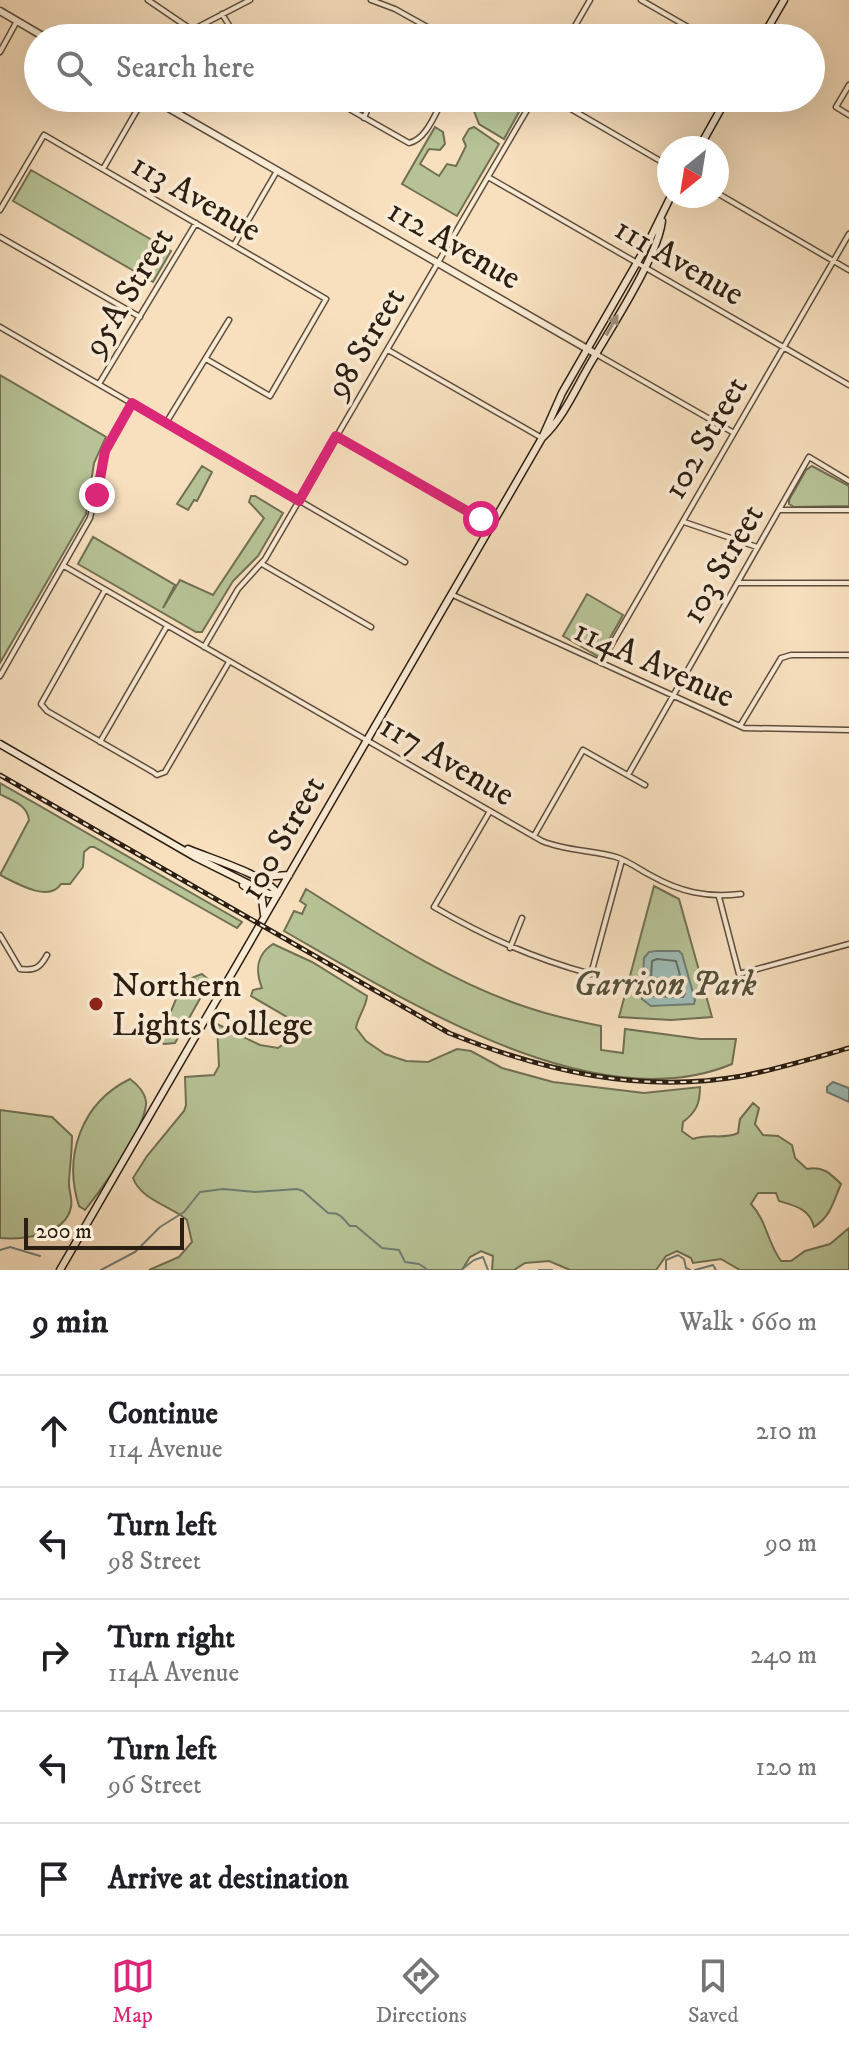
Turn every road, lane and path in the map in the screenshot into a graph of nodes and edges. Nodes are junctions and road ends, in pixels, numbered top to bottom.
1 (148, 0) edge
2 (250, 0) edge
3 (371, 0) edge
4 (590, 0) edge
5 (641, 0) edge
6 (784, 0) edge
7 (0, 11) edge
8 (222, 14) junction
9 (17, 21) junction
10 (183, 24) edge
11 (203, 24) edge
12 (228, 24) edge
13 (422, 24) edge
14 (576, 24) edge
15 (683, 24) edge
16 (770, 24) edge
17 (24, 25) edge
18 (0, 52) edge
19 (849, 85) edge
20 (136, 112) edge
21 (175, 112) edge
22 (354, 112) edge
23 (366, 112) edge
24 (436, 112) edge
25 (526, 112) edge
26 (576, 112) edge
27 (719, 112) edge
28 (849, 115) edge
29 (364, 118) junction
30 (706, 136) edge
31 (657, 159) edge
32 (103, 169) junction
33 (277, 171) junction
34 (488, 177) junction
35 (729, 200) edge
36 (666, 208) edge
37 (0, 210) edge
38 (662, 217) junction
39 (196, 223) junction
40 (849, 234) edge
41 (0, 237) edge
42 (234, 245) junction
43 (834, 261) junction
44 (637, 262) junction
45 (438, 264) junction
46 (644, 267) junction
47 (849, 270) edge
48 (140, 317) junction
49 (229, 320) dead end
50 (0, 327) edge
51 (784, 347) junction
52 (587, 349) junction
53 (388, 350) junction
54 (596, 354) junction
55 (206, 359) junction
56 (99, 384) junction
57 (849, 385) edge
58 (132, 403) junction
59 (166, 423) junction
60 (734, 433) junction
61 (336, 436) junction
62 (542, 438) junction
63 (849, 481) edge
64 (299, 501) junction
65 (779, 510) junction
66 (849, 510) edge
67 (683, 522) junction
68 (491, 525) junction
69 (757, 547) junction
70 (405, 562) dead end
71 (261, 564) junction
72 (64, 566) junction
73 (737, 583) junction
74 (849, 583) edge
75 (105, 590) junction
76 (451, 594) junction
77 (167, 626) junction
78 (371, 627) dead end
79 (204, 647) junction
80 (849, 655) edge
81 (229, 662) junction
82 (601, 663) junction
83 (0, 676) edge
84 (672, 696) junction
85 (740, 726) junction
86 (849, 730) edge
87 (368, 741) junction
88 (100, 742) junction
89 (0, 744) edge
90 (628, 775) junction
91 (645, 785) dead end
92 (490, 811) junction
93 (534, 836) junction
94 (163, 838) junction
95 (622, 859) junction
96 (218, 869) junction
97 (289, 875) junction
98 (255, 877) junction
99 (278, 894) junction
100 (741, 894) dead end
101 (719, 897) junction
102 (522, 918) dead end
103 (263, 919) junction
104 (0, 935) edge
105 (849, 944) edge
106 (510, 948) junction
107 (47, 955) dead end
108 (60, 1270) edge

1 - 10 street
2 - 8 street
3 - 13 street
4 - 14 street
5 - 15 street
6 - 16 main road
7 - 9 main road
8 - 11 street
8 - 12 street
9 - 17 main road
9 - 18 street
19 - 28 street
20 - 32 street
21 - 33 main road, 112 Avenue
22 - 29 street
23 - 29 street
24 - 29 street
25 - 34 street, 98 Street
26 - 31 street
27 - 30 main road
32 - 37 street, 113 Avenue
32 - 39 street, 113 Avenue
33 - 42 street
33 - 45 main road, 112 Avenue
34 - 44 street, 111 Avenue
34 - 45 street, 98 Street
35 - 43 street
36 - 38 main road, 100 Street
38 - 44 main road, 100 Street
38 - 46 main road, 100 Street
39 - 42 street, 113 Avenue
39 - 48 street, 95A Street
40 - 43 street, 102 Street
41 - 48 street
42 - 55 street, 113 Avenue
43 - 47 street
43 - 51 street, 102 Street
44 - 46 street, 111 Avenue
44 - 52 main road, 100 Street
45 - 52 main road, 112 Avenue
45 - 53 street, 98 Street
46 - 51 street, 111 Avenue
54 -> 46 main road, 100 Street
48 - 56 street, 95A Street
49 - 55 street
50 - 56 street
51 - 57 street, 111 Avenue
51 - 60 street, 102 Street
52 - 54 main road, 112 Avenue
52 - 62 main road, 100 Street
53 - 61 street, 98 Street
53 - 62 street
54 - 60 street, 112 Avenue
54 - 62 main road, 100 Street
55 - 59 street
56 - 58 street
58 - 59 street
58 - 72 street
59 - 64 street
60 - 67 street, 102 Street
61 - 64 street, 98 Street
61 - 68 street
62 - 68 main road, 100 Street
63 - 65 street, 103 Street
64 - 70 street
64 - 71 street, 98 Street
65 - 66 street
65 - 69 street, 103 Street
67 - 69 street
67 - 82 street, 102 Street
68 - 76 main road, 100 Street
69 - 73 street, 103 Street
71 - 78 street
71 - 79 street, 98 Street
72 - 75 street, 117 Avenue
72 - 83 street
73 - 74 street
73 - 84 street, 103 Street
75 - 77 street, 117 Avenue
75 - 88 street
76 - 82 street, 114A Avenue
76 - 87 main road, 100 Street
77 - 79 street, 117 Avenue
77 - 88 street
79 - 81 street, 117 Avenue
80 - 85 street
81 - 87 street, 117 Avenue
81 - 88 street
82 - 84 street, 114A Avenue
84 - 85 street, 114A Avenue
84 - 90 street, 103 Street
85 - 86 street, 114A Avenue
87 - 92 street, 117 Avenue
87 - 97 main road, 100 Street
89 - 94 main road
90 - 91 street
90 - 93 street
92 - 93 street, 117 Avenue
92 - 106 street
93 - 95 street, 117 Avenue
94 - 96 main road
94 - 98 main road
95 - 101 street, 117 Avenue
95 - 106 street
96 - 99 main road
96 - 103 main road
97 - 98 main road
97 - 99 main road, 100 Street
98 - 99 main road
99 - 103 main road, 100 Street
100 - 101 street, 117 Avenue
101 - 105 street
102 - 106 street
103 - 108 main road, 100 Street
104 - 107 street

